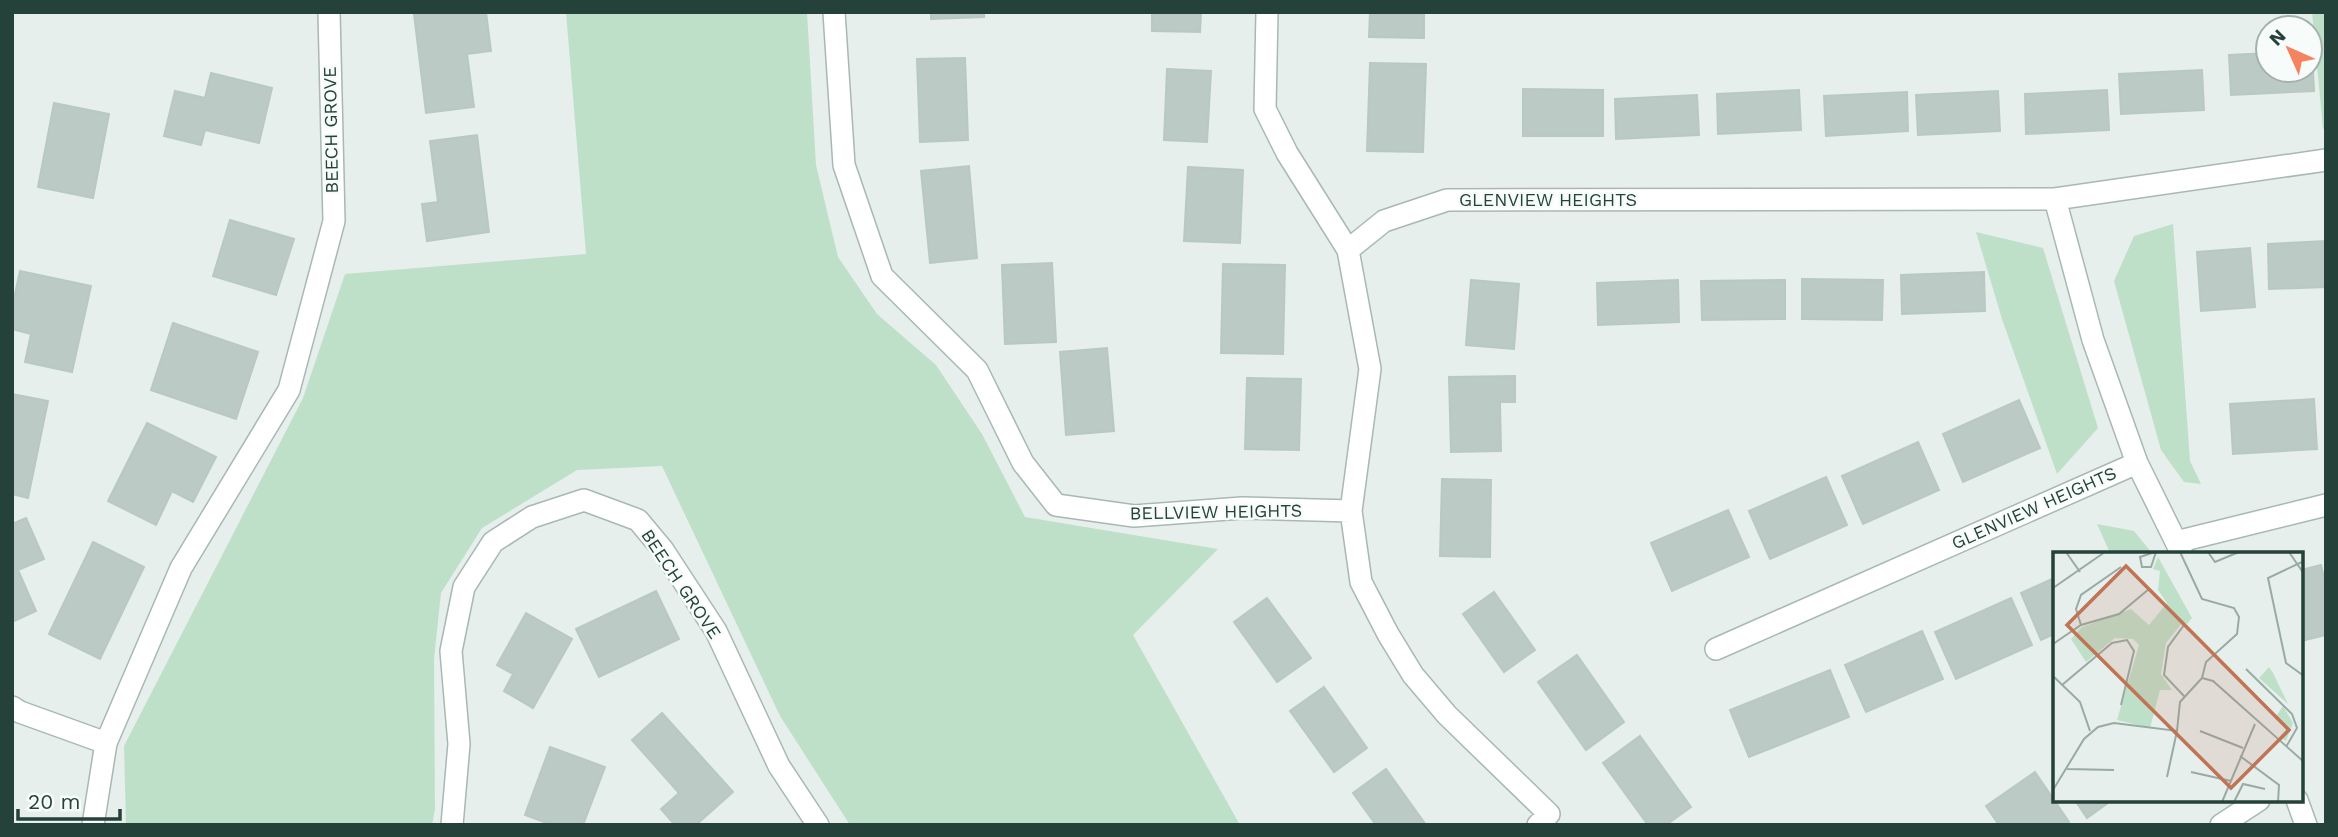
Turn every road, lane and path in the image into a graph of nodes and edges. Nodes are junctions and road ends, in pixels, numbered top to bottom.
1 (329, 12) edge
2 (834, 12) edge
3 (1267, 12) edge
4 (2326, 160) edge
5 (2055, 200) junction
6 (1348, 250) junction
7 (2137, 463) junction
8 (2326, 505) edge
9 (1350, 511) junction
10 (2179, 548) edge
11 (1716, 649) dead end
12 (12, 706) edge
13 (106, 743) junction
14 (2256, 802) edge
15 (2298, 802) edge
16 (1548, 821) edge
17 (93, 825) edge
18 (452, 825) edge
19 (818, 825) edge
20 (2221, 825) edge
21 (2306, 825) edge

1 - 13 street, BEECH GROVE
2 - 9 street, BELLVIEW HEIGHTS
3 - 6 street
4 - 5 street, GLENVIEW HEIGHTS
5 - 6 street, GLENVIEW HEIGHTS
5 - 7 street, GLENVIEW HEIGHTS
6 - 9 street
7 - 10 street
7 - 11 street, GLENVIEW HEIGHTS
8 - 10 street
9 - 16 street
12 - 13 street
13 - 17 street, BEECH GROVE
14 - 20 street
15 - 21 street
18 - 19 street, BEECH GROVE

